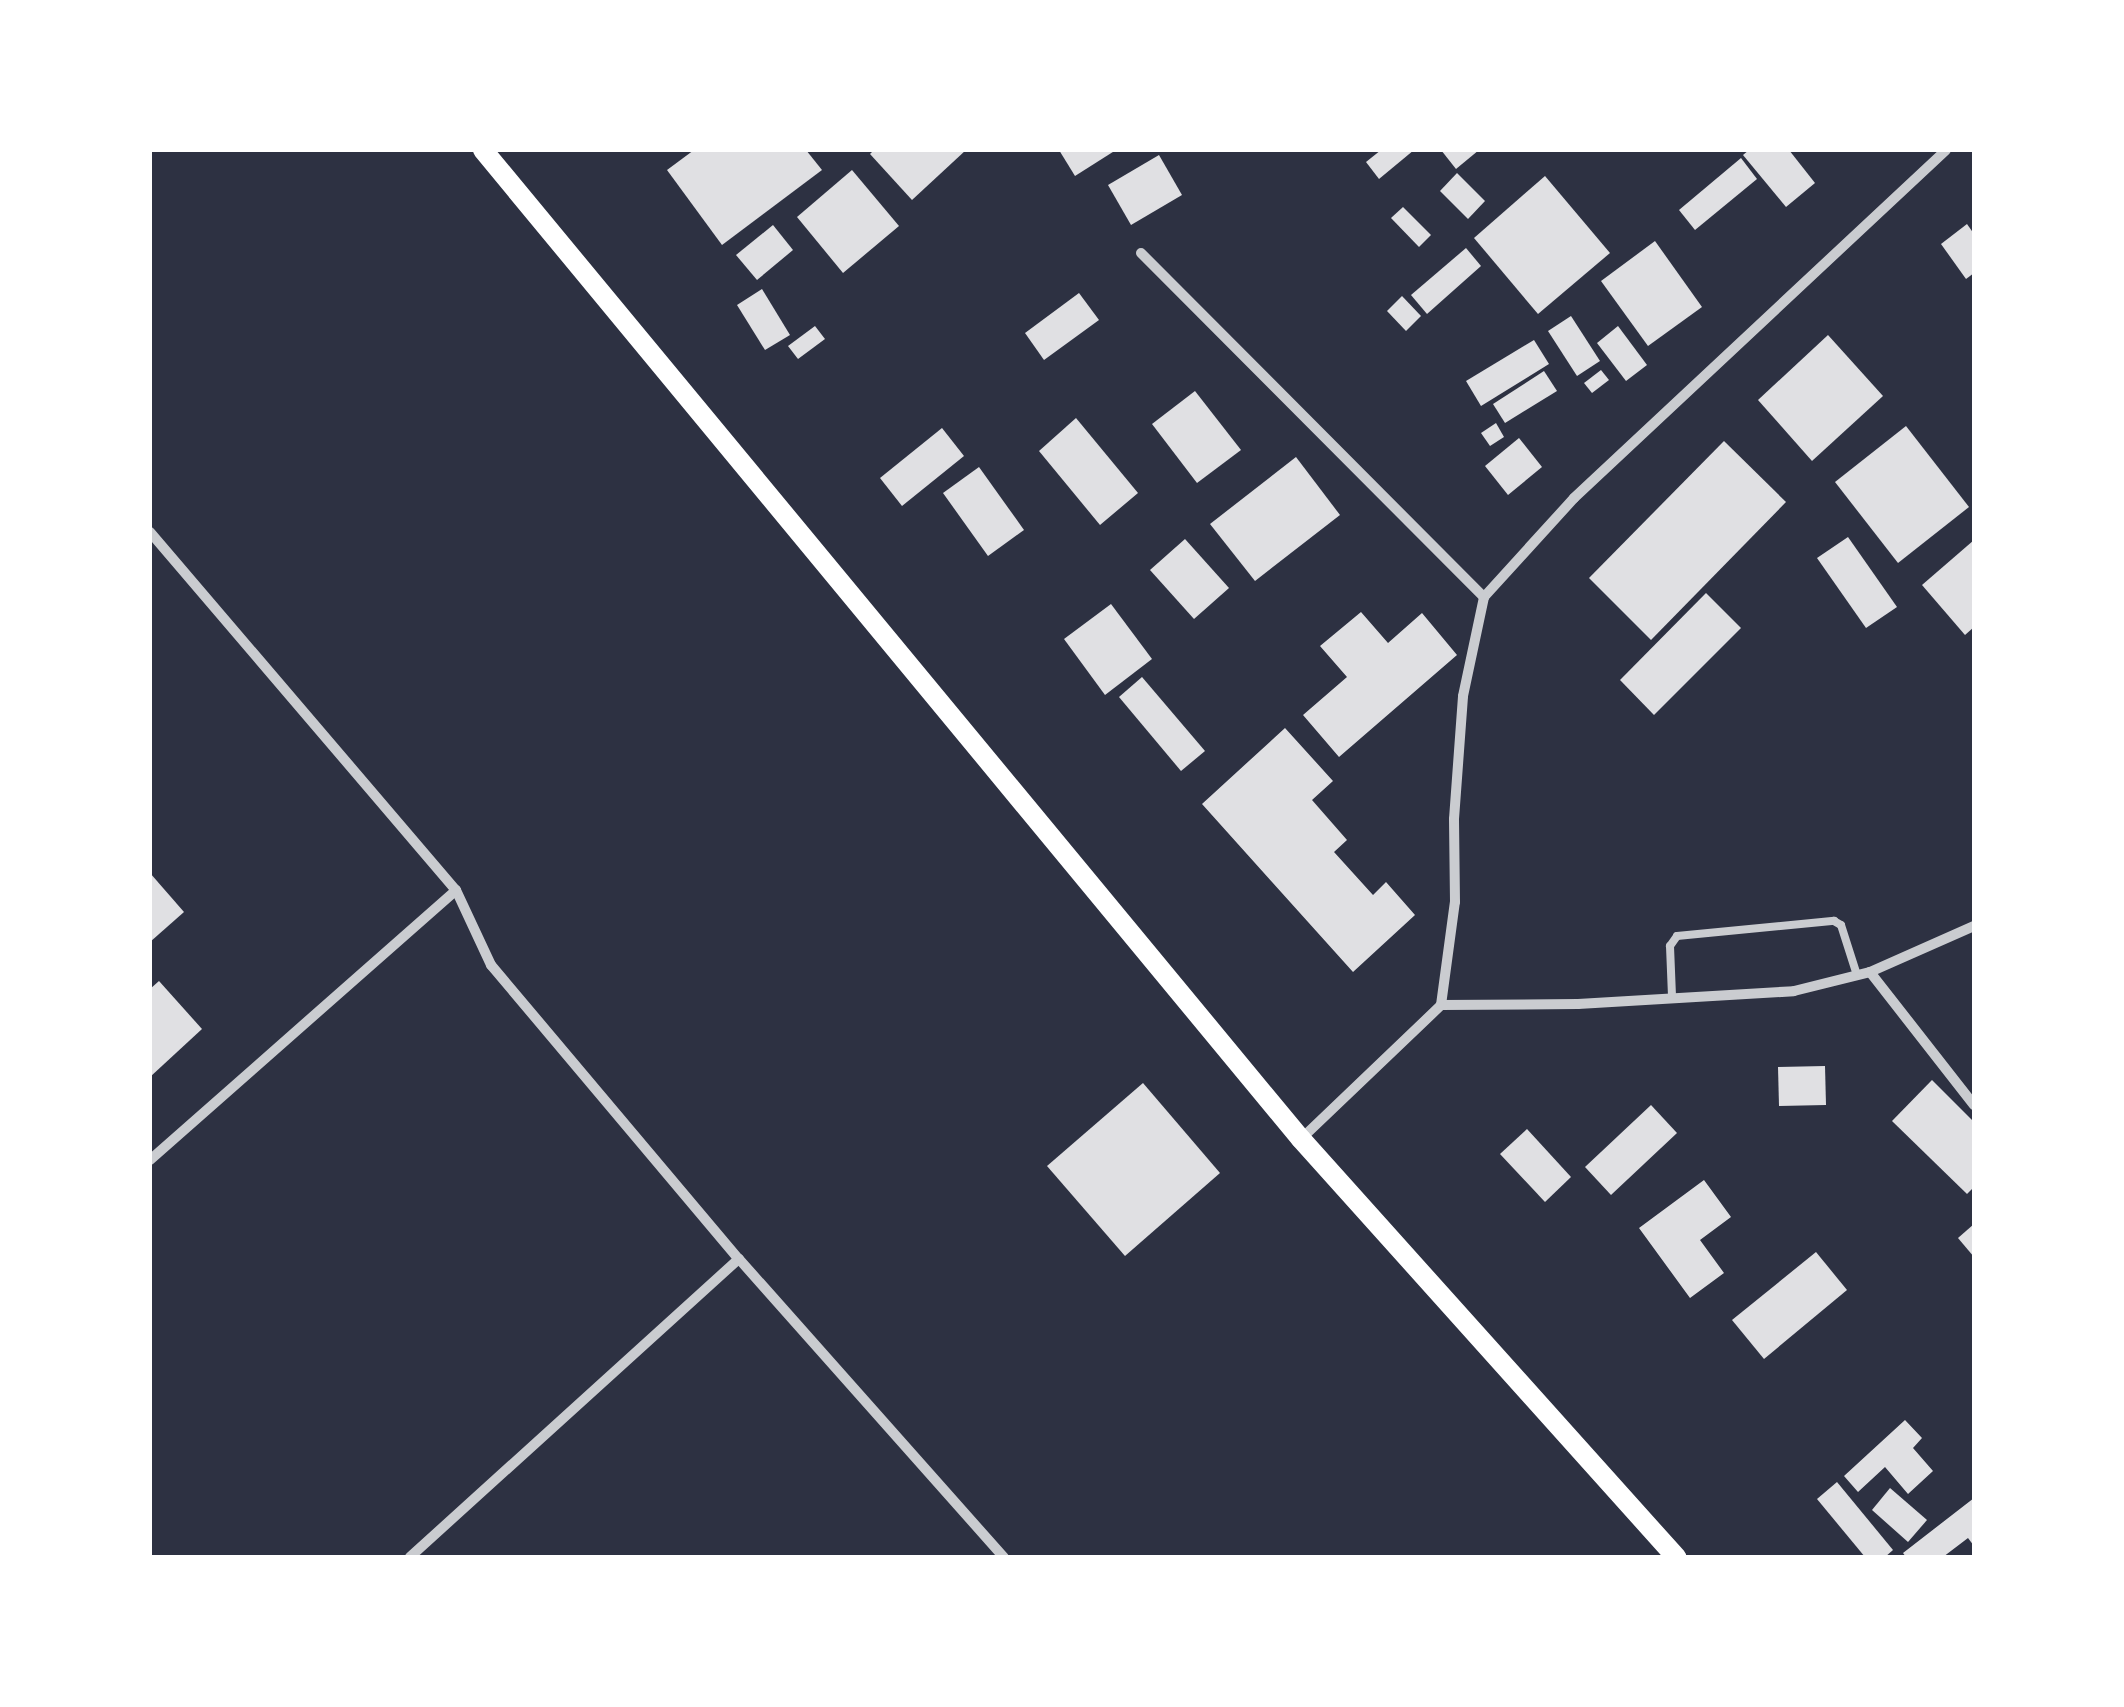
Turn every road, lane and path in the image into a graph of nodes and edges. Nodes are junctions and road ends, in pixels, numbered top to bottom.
1 (1941, 152) edge
2 (492, 153) edge
3 (1141, 254) dead end
4 (150, 532) edge
5 (1484, 597) junction
6 (456, 890) junction
7 (1974, 926) edge
8 (1870, 972) junction
9 (1857, 975) junction
10 (1672, 996) junction
11 (1441, 1004) junction
12 (1974, 1105) edge
13 (1301, 1140) junction
14 (150, 1160) edge
15 (739, 1258) junction
16 (410, 1557) edge
17 (1004, 1557) edge
18 (1676, 1557) edge

1 - 5 street
2 - 13 main road
3 - 5 street
4 - 6 street
5 - 11 street
6 - 14 street
6 - 15 street
7 - 8 street
8 - 9 street
8 - 12 street
9 - 10 street
9 - 10 lane
10 - 11 street
11 - 13 street
13 - 18 main road
15 - 16 street
15 - 17 street

